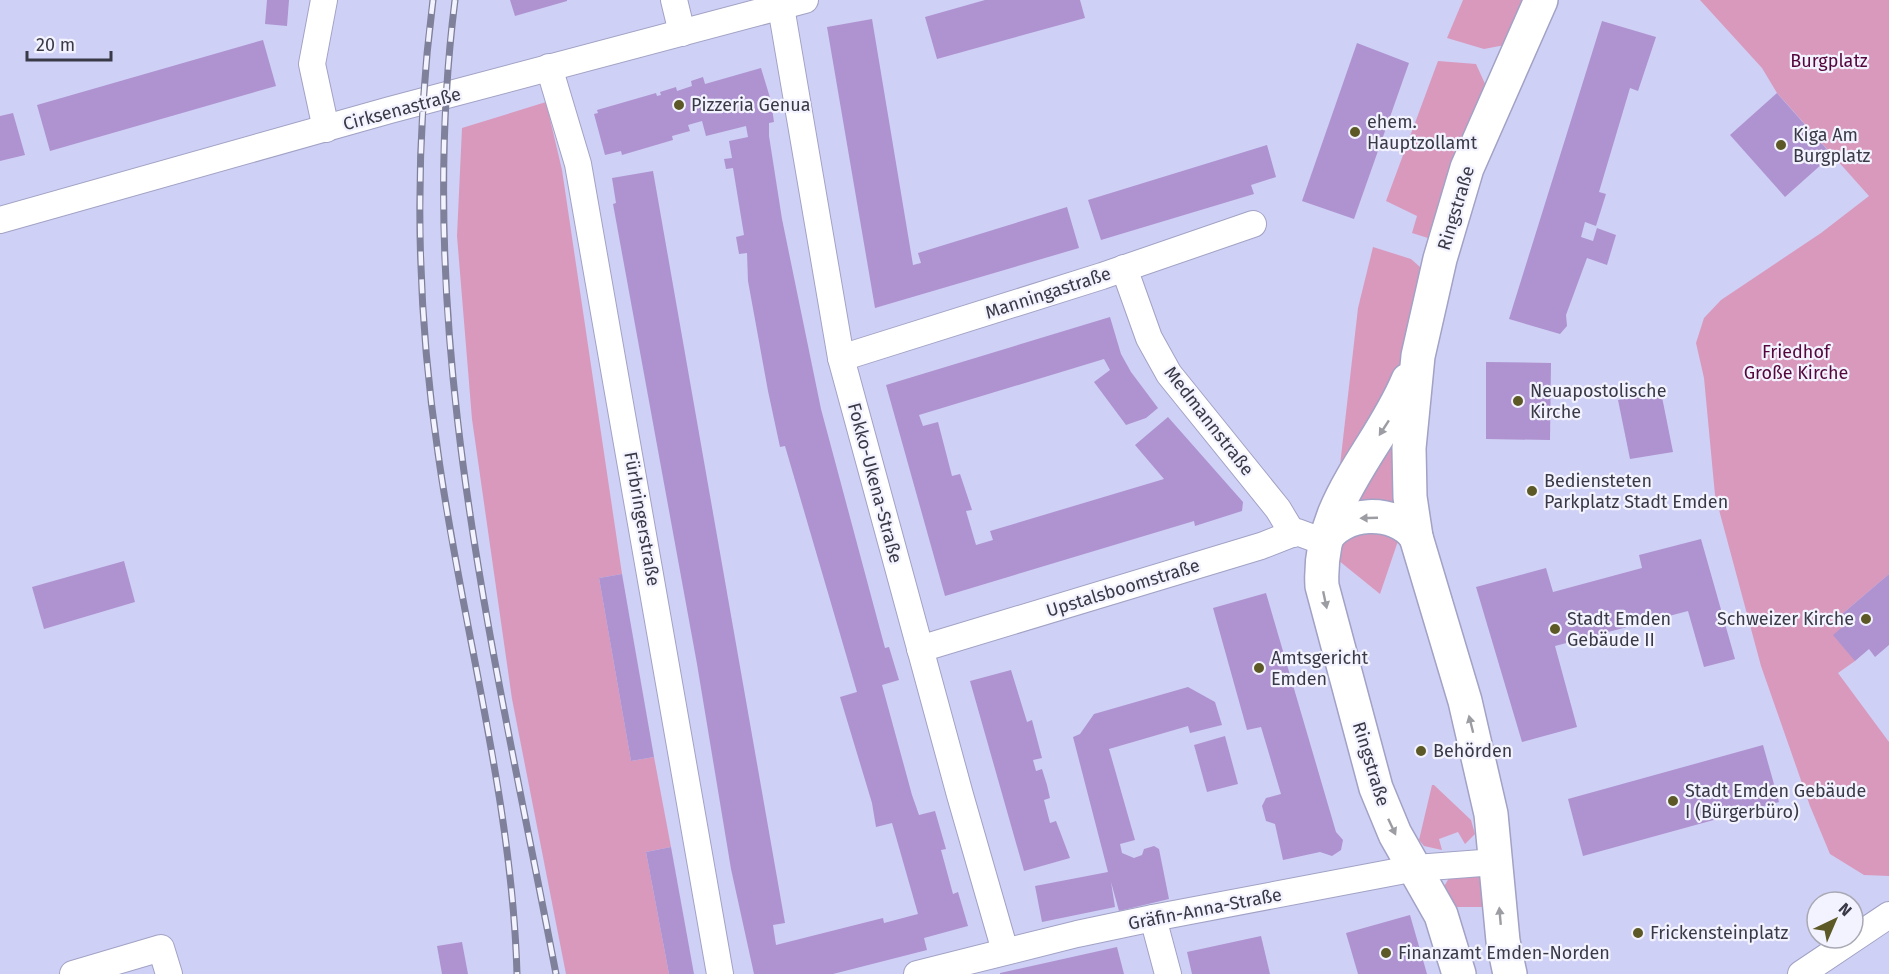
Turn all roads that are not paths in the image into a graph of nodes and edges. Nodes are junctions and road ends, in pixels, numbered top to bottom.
1 (324, 0) edge
2 (674, 0) edge
3 (1541, 0) edge
4 (793, 4) edge
5 (682, 33) junction
6 (549, 67) junction
7 (326, 129) junction
8 (0, 220) edge
9 (1253, 224) dead end
10 (1125, 268) junction
11 (1418, 356) junction
12 (841, 358) junction
13 (1293, 534) junction
14 (1416, 537) junction
15 (1324, 542) junction
16 (920, 649) junction
17 (1496, 862) junction
18 (1416, 868) junction
19 (1889, 915) edge
20 (1153, 918) junction
21 (1005, 951) junction
22 (73, 974) edge
23 (169, 974) edge
24 (720, 974) edge
25 (917, 974) edge
26 (1168, 974) edge
27 (1460, 974) edge
28 (1510, 974) edge
29 (1801, 974) edge

1 - 7 street
2 - 5 street
3 - 11 street, Ringstraße
4 - 5 street, Cirksenastraße
4 - 12 street, Fokko-Ukena-Straße
5 - 6 street, Cirksenastraße
6 - 7 street, Cirksenastraße
6 - 24 street, Fürbringerstraße
7 - 8 street, Cirksenastraße
9 - 10 street, Manningastraße
10 - 12 street, Manningastraße
10 - 13 street, Medmannstraße
11 - 14 street, Ringstraße
11 -> 15 street, Ringstraße
12 - 16 street, Fokko-Ukena-Straße
13 - 15 street
13 - 16 street, Upstalsboomstraße
14 -> 15 street
17 -> 14 street, Ringstraße
15 -> 18 street, Ringstraße
16 - 21 street, Fokko-Ukena-Straße
17 - 18 street, Gräfin-Anna-Straße
28 -> 17 street, Ringstraße
18 - 20 street, Gräfin-Anna-Straße
18 - 27 street, Ringstraße
19 - 29 street
20 - 21 street, Gräfin-Anna-Straße
20 - 26 street
21 - 25 street, Gräfin-Anna-Straße
22 - 23 street

